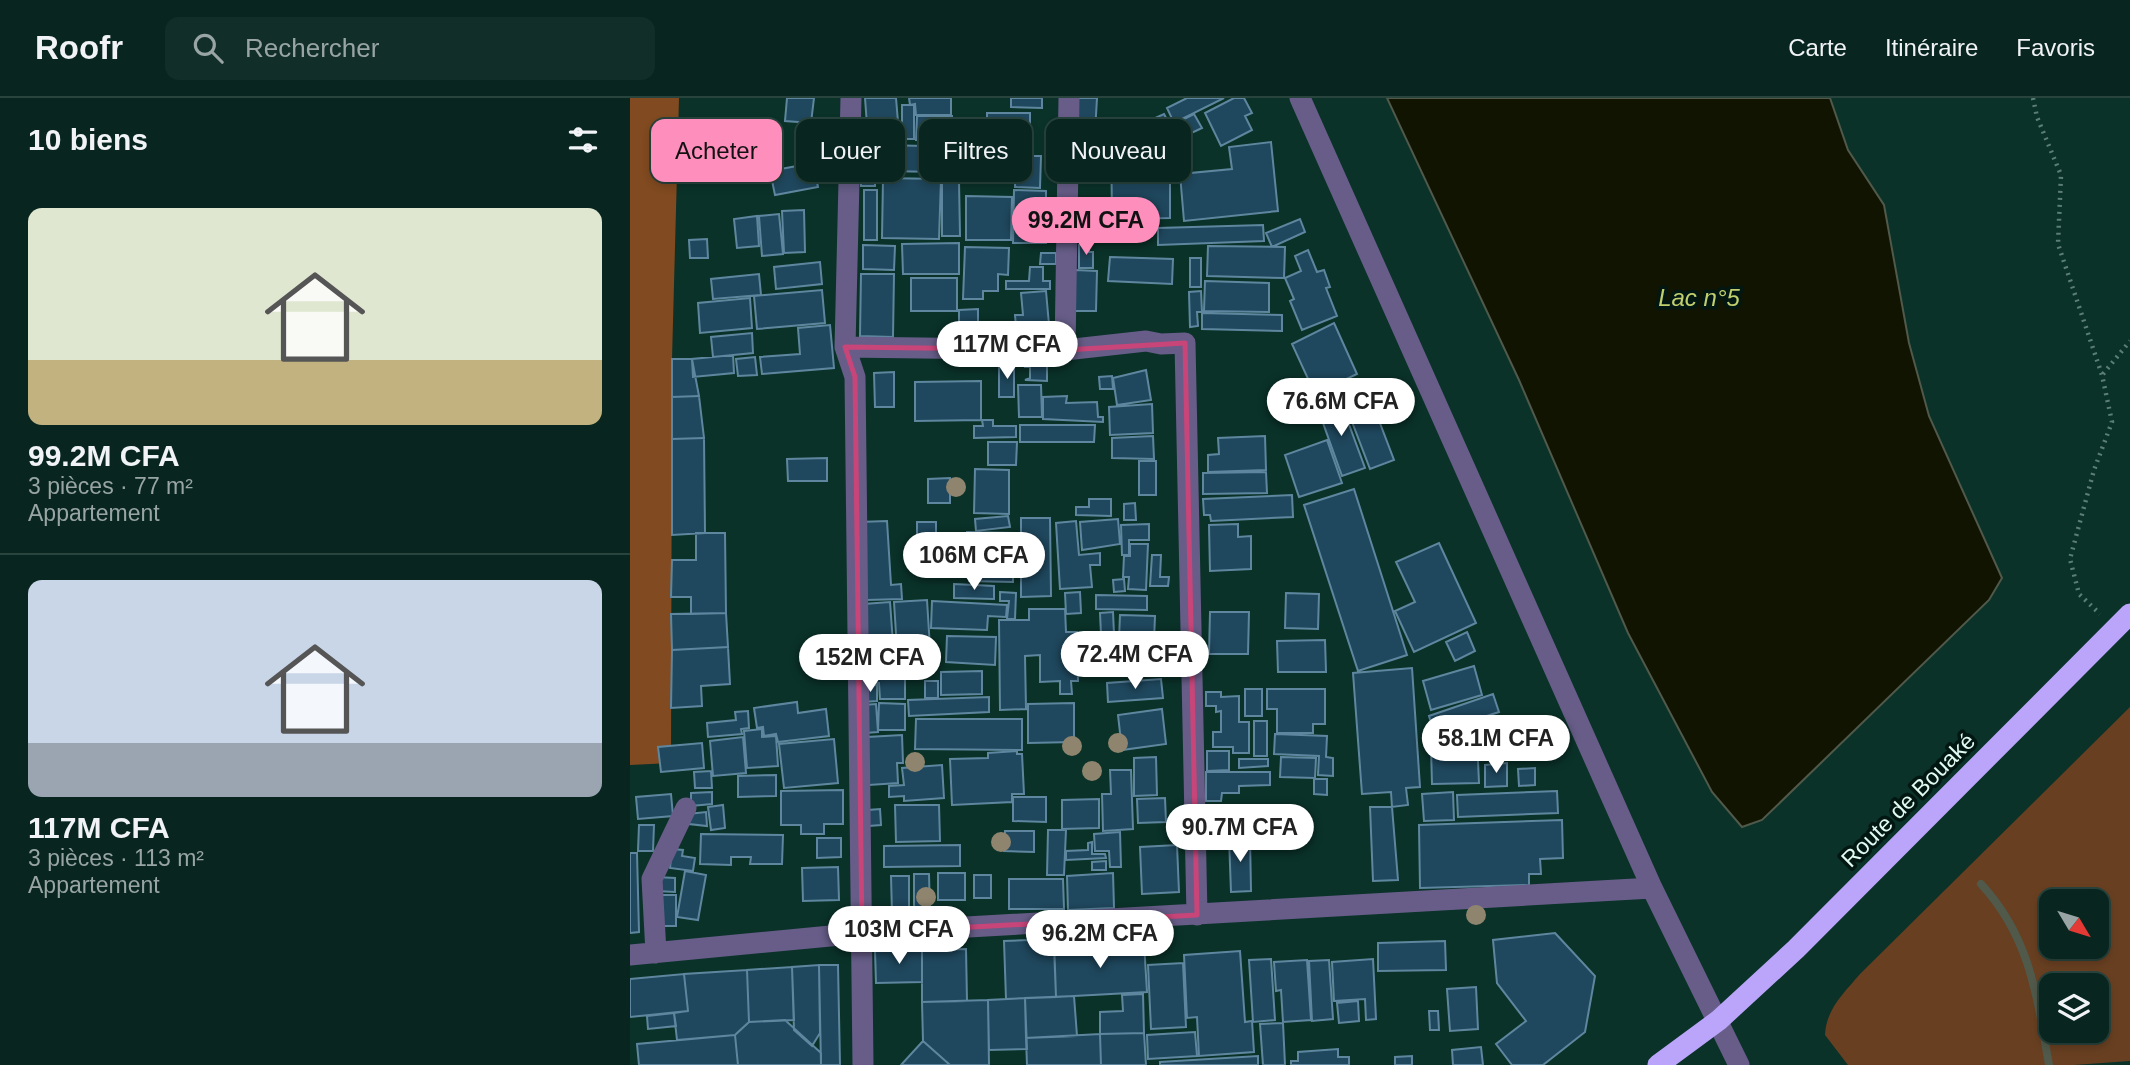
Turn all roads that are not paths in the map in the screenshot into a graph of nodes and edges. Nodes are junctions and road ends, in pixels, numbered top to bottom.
1 (850, 98) edge
2 (1069, 98) edge
3 (1300, 98) edge
4 (845, 348) junction
5 (1065, 349) junction
6 (2123, 622) edge
7 (686, 808) dead end
8 (1652, 888) junction
9 (1197, 915) junction
10 (862, 933) junction
11 (656, 953) junction
12 (630, 955) edge
13 (1719, 1020) junction
14 (863, 1065) edge
15 (1658, 1065) edge
16 (1739, 1065) edge

1 - 4 street
2 - 5 street
3 - 8 street
4 - 5 street
4 - 10 street
5 - 9 street
6 - 13 highway, Route de Bouaké
7 - 11 street
8 - 9 street
8 - 13 street
9 - 10 street
10 - 11 street
10 - 14 street
11 - 12 street
13 - 15 highway, Route de Bouaké
13 - 16 street

